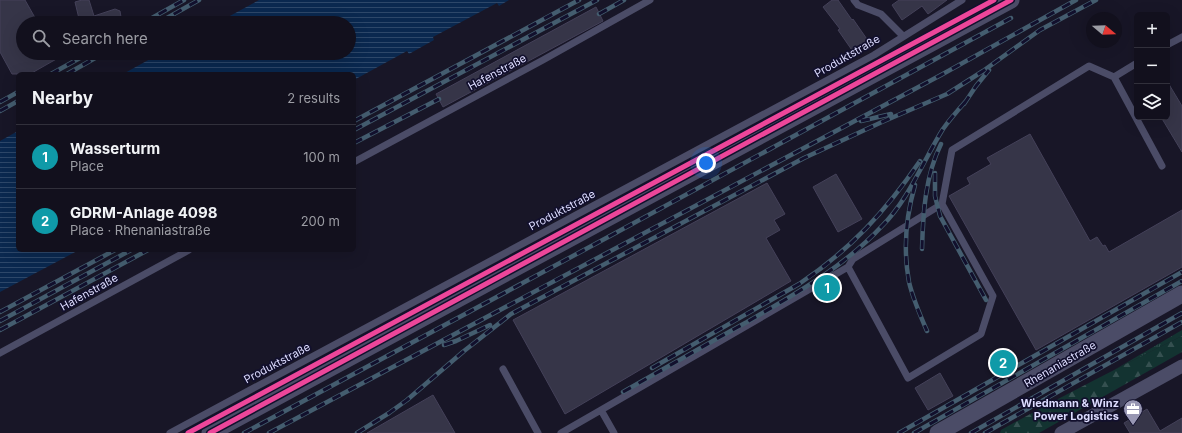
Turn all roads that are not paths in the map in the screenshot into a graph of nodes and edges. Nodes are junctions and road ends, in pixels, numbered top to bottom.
1 (650, 0) edge
2 (854, 0) edge
3 (962, 0) edge
4 (1011, 0) edge
5 (903, 36) junction
6 (1182, 37) edge
7 (1170, 43) edge
8 (1134, 65) edge
9 (1114, 77) junction
10 (356, 161) edge
11 (1162, 166) dead end
12 (942, 204) junction
13 (185, 252) edge
14 (848, 268) junction
15 (1182, 294) edge
16 (0, 353) edge
17 (1182, 366) edge
18 (504, 369) dead end
19 (601, 410) junction
20 (170, 433) edge
21 (210, 433) edge
22 (538, 433) edge
23 (561, 433) edge
24 (614, 433) edge
25 (938, 433) edge
26 (1061, 433) edge

1 - 10 lane, Hafenstraße
2 - 5 lane
3 - 5 lane, Produktstraße
4 - 21 street
5 - 20 lane, Produktstraße
6 - 7 lane
8 - 9 lane
9 - 11 lane
9 - 12 lane
12 - 14 lane
12 - 14 lane
13 - 16 lane, Hafenstraße
14 - 19 lane
15 - 25 street, Rhenaniastraße
17 - 26 street
18 - 22 lane
19 - 23 lane
19 - 24 lane

